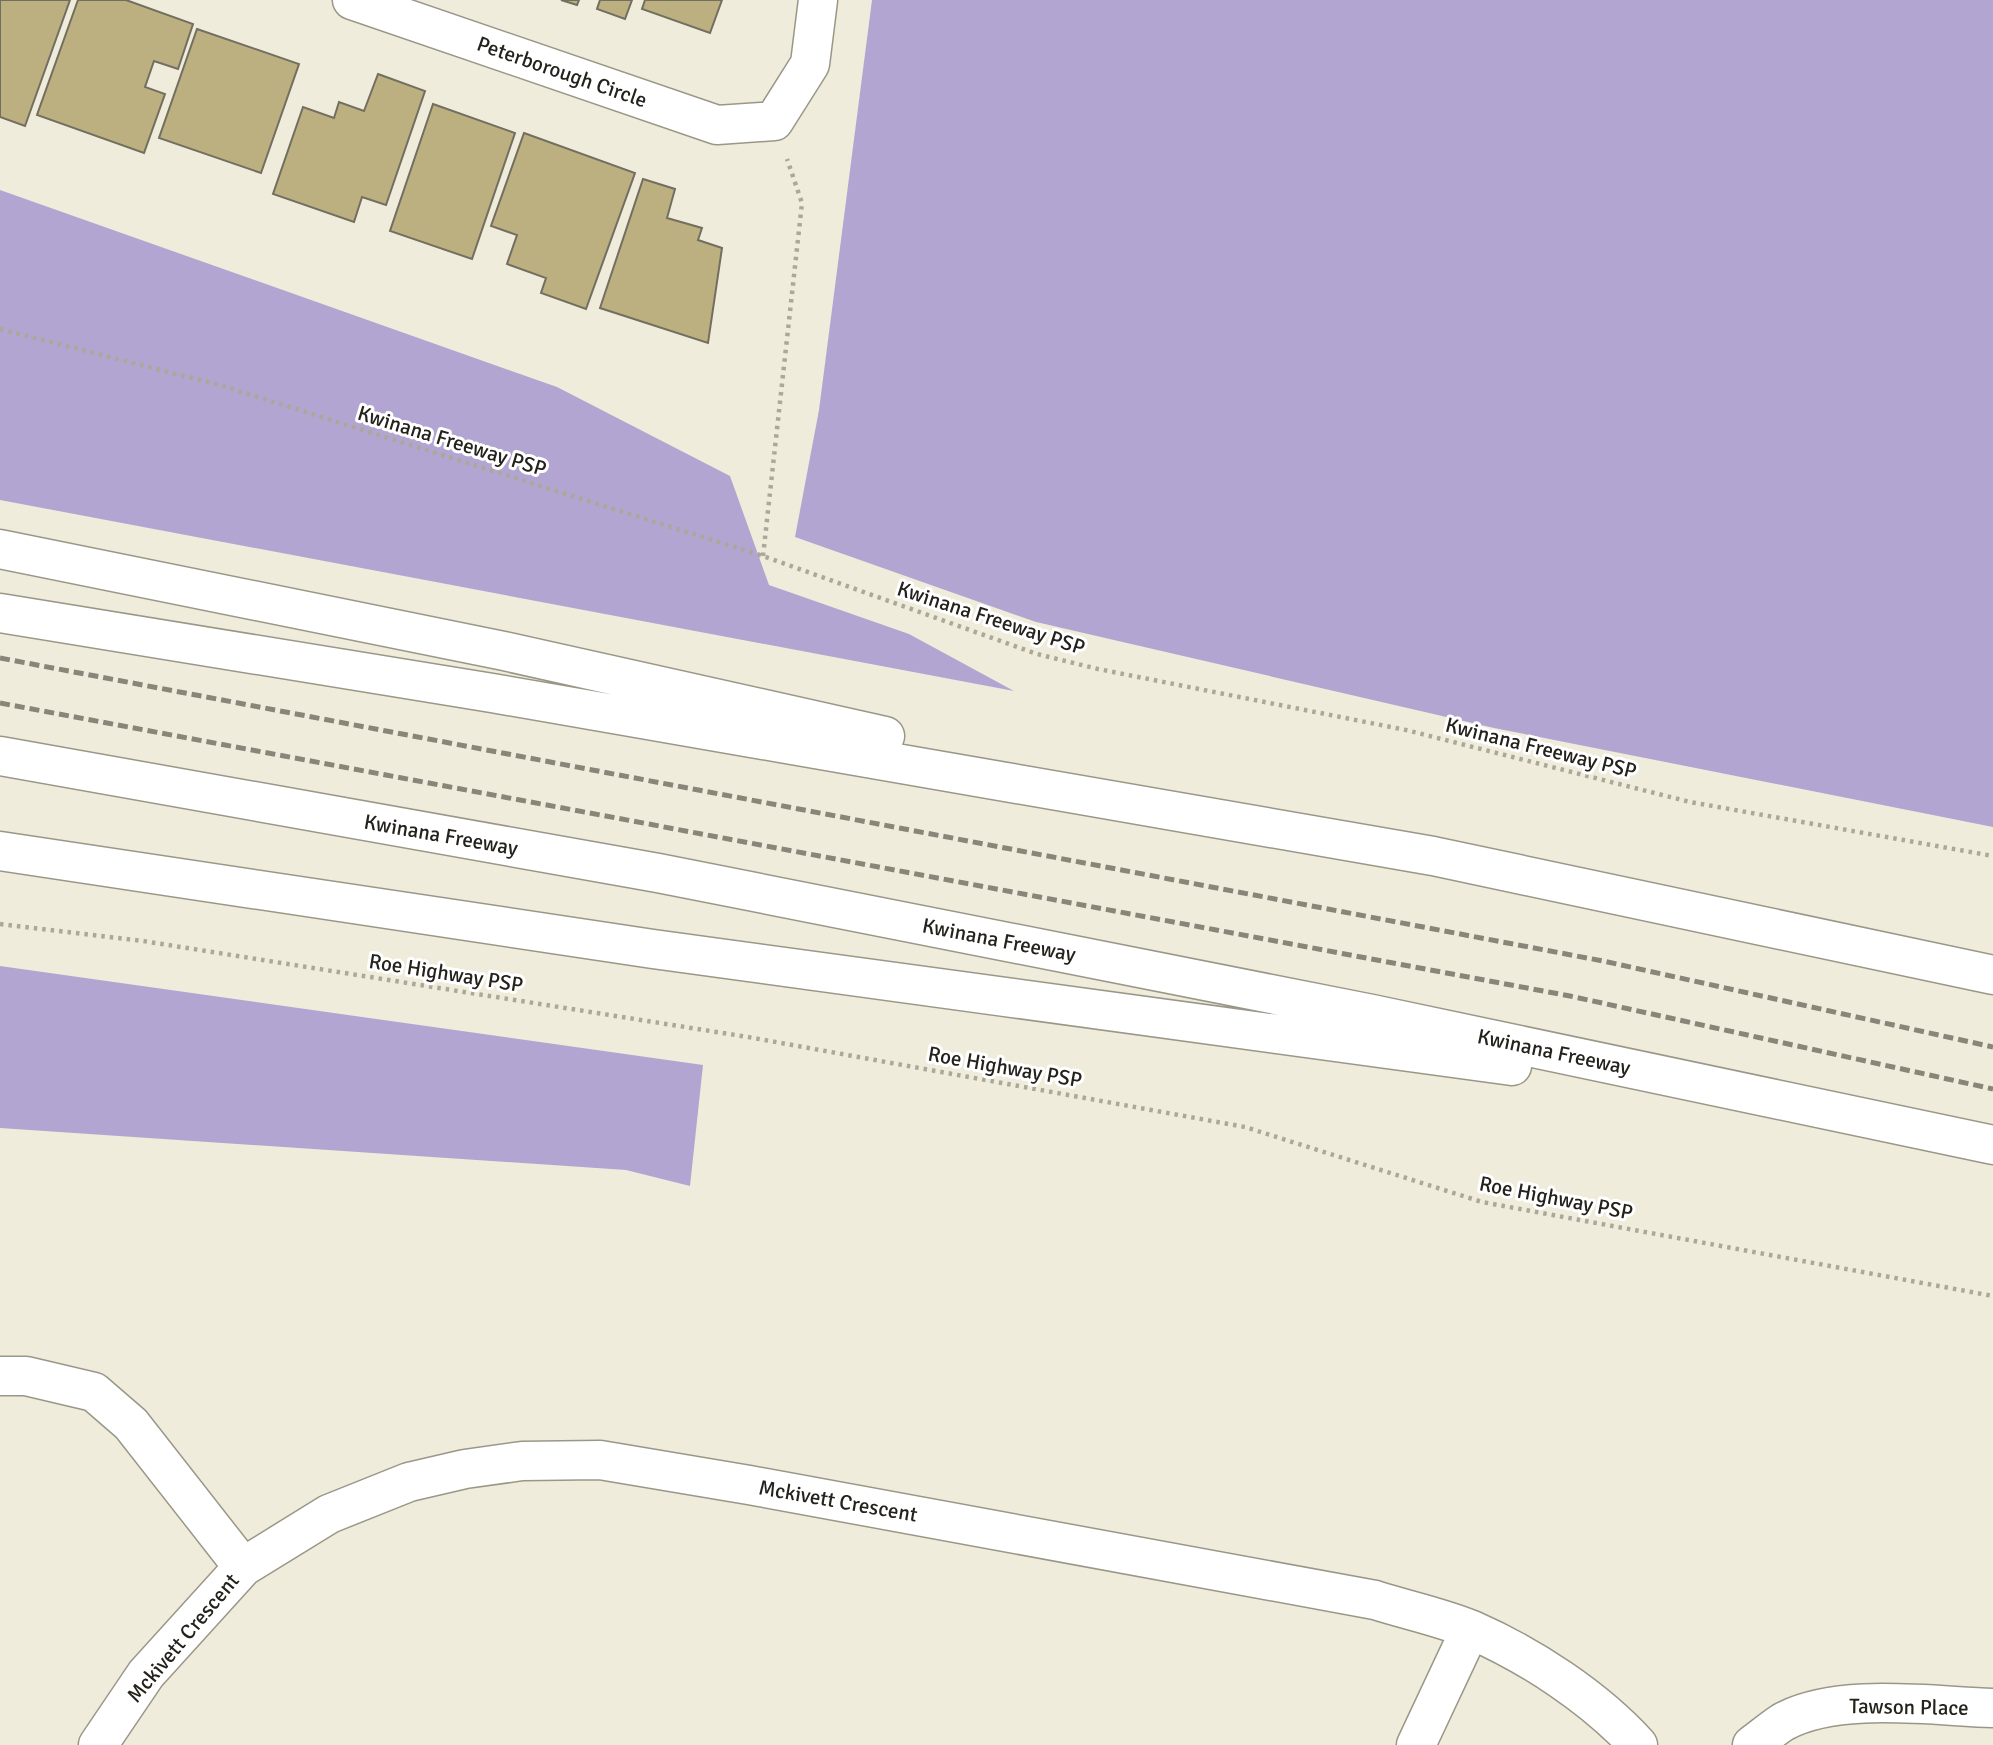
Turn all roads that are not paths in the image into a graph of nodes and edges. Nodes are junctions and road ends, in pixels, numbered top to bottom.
1 (352, 0) edge
2 (818, 0) edge
3 (0, 549) edge
4 (0, 613) edge
5 (0, 756) edge
6 (0, 851) edge
7 (1433, 856) junction
8 (1993, 975) edge
9 (1820, 1107) junction
10 (1993, 1145) edge
11 (0, 1376) edge
12 (243, 1567) junction
13 (1470, 1630) junction
14 (1993, 1709) edge
15 (98, 1745) edge
16 (1416, 1745) edge
17 (1638, 1745) edge
18 (1752, 1745) edge

1 - 2 main road, Peterborough Circle
3 - 7 main road
4 - 7 main road
5 - 9 main road, Kwinana Freeway
6 - 9 main road
7 - 8 main road
9 - 10 main road, Kwinana Freeway
11 - 12 main road
12 - 13 main road, Mckivett Crescent
12 - 15 main road, Mckivett Crescent
13 - 16 main road
13 - 17 main road, Mckivett Crescent
14 - 18 main road, Tawson Place

